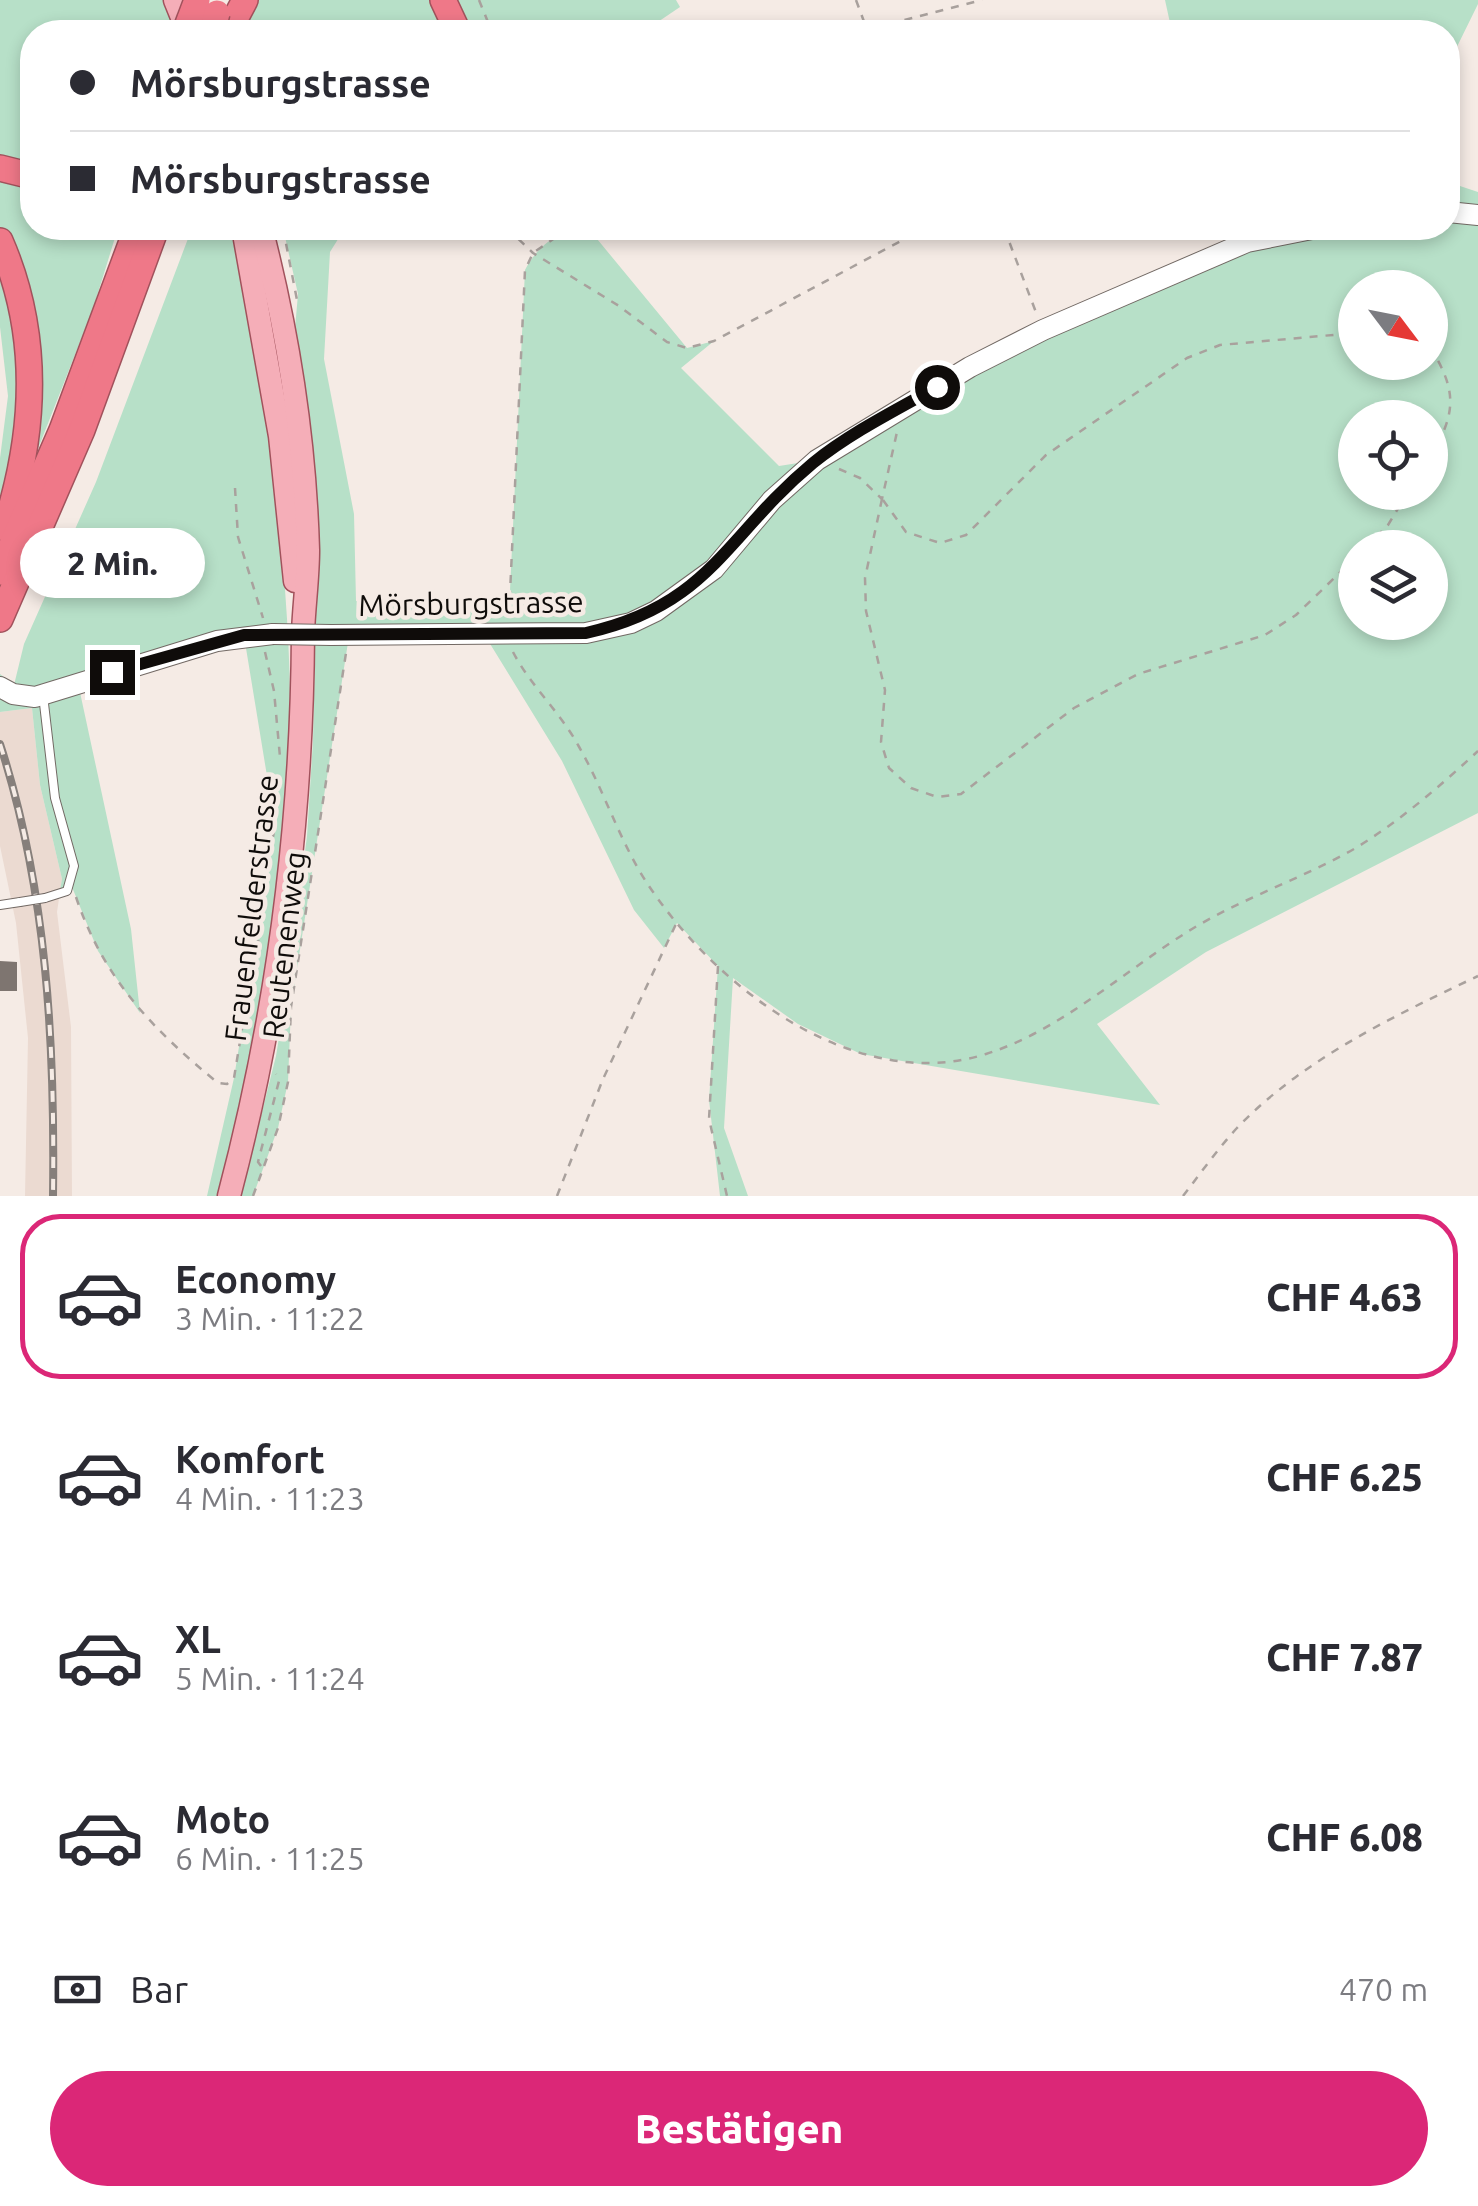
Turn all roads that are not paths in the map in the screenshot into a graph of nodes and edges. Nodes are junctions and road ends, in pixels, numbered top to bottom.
1 (245, 0) edge
2 (208, 14) edge
3 (0, 240) edge
4 (132, 240) edge
5 (152, 240) edge
6 (245, 240) edge
7 (264, 240) edge
8 (1257, 240) edge
9 (0, 542) edge
10 (0, 572) edge
11 (0, 618) edge
12 (304, 624) junction
13 (0, 686) edge
14 (43, 694) junction
15 (0, 904) edge
16 (229, 1196) edge

1 - 2 highway
3 - 9 highway
4 - 10 highway
5 - 11 highway
6 - 12 main road, Frauenfelderstrasse
7 - 12 main road, Frauenfelderstrasse
8 - 14 street, Mörsburgstrasse, bridge
12 - 16 main road, Frauenfelderstrasse
13 - 14 street, Mörsburgstrasse
14 - 15 lane, bridge

